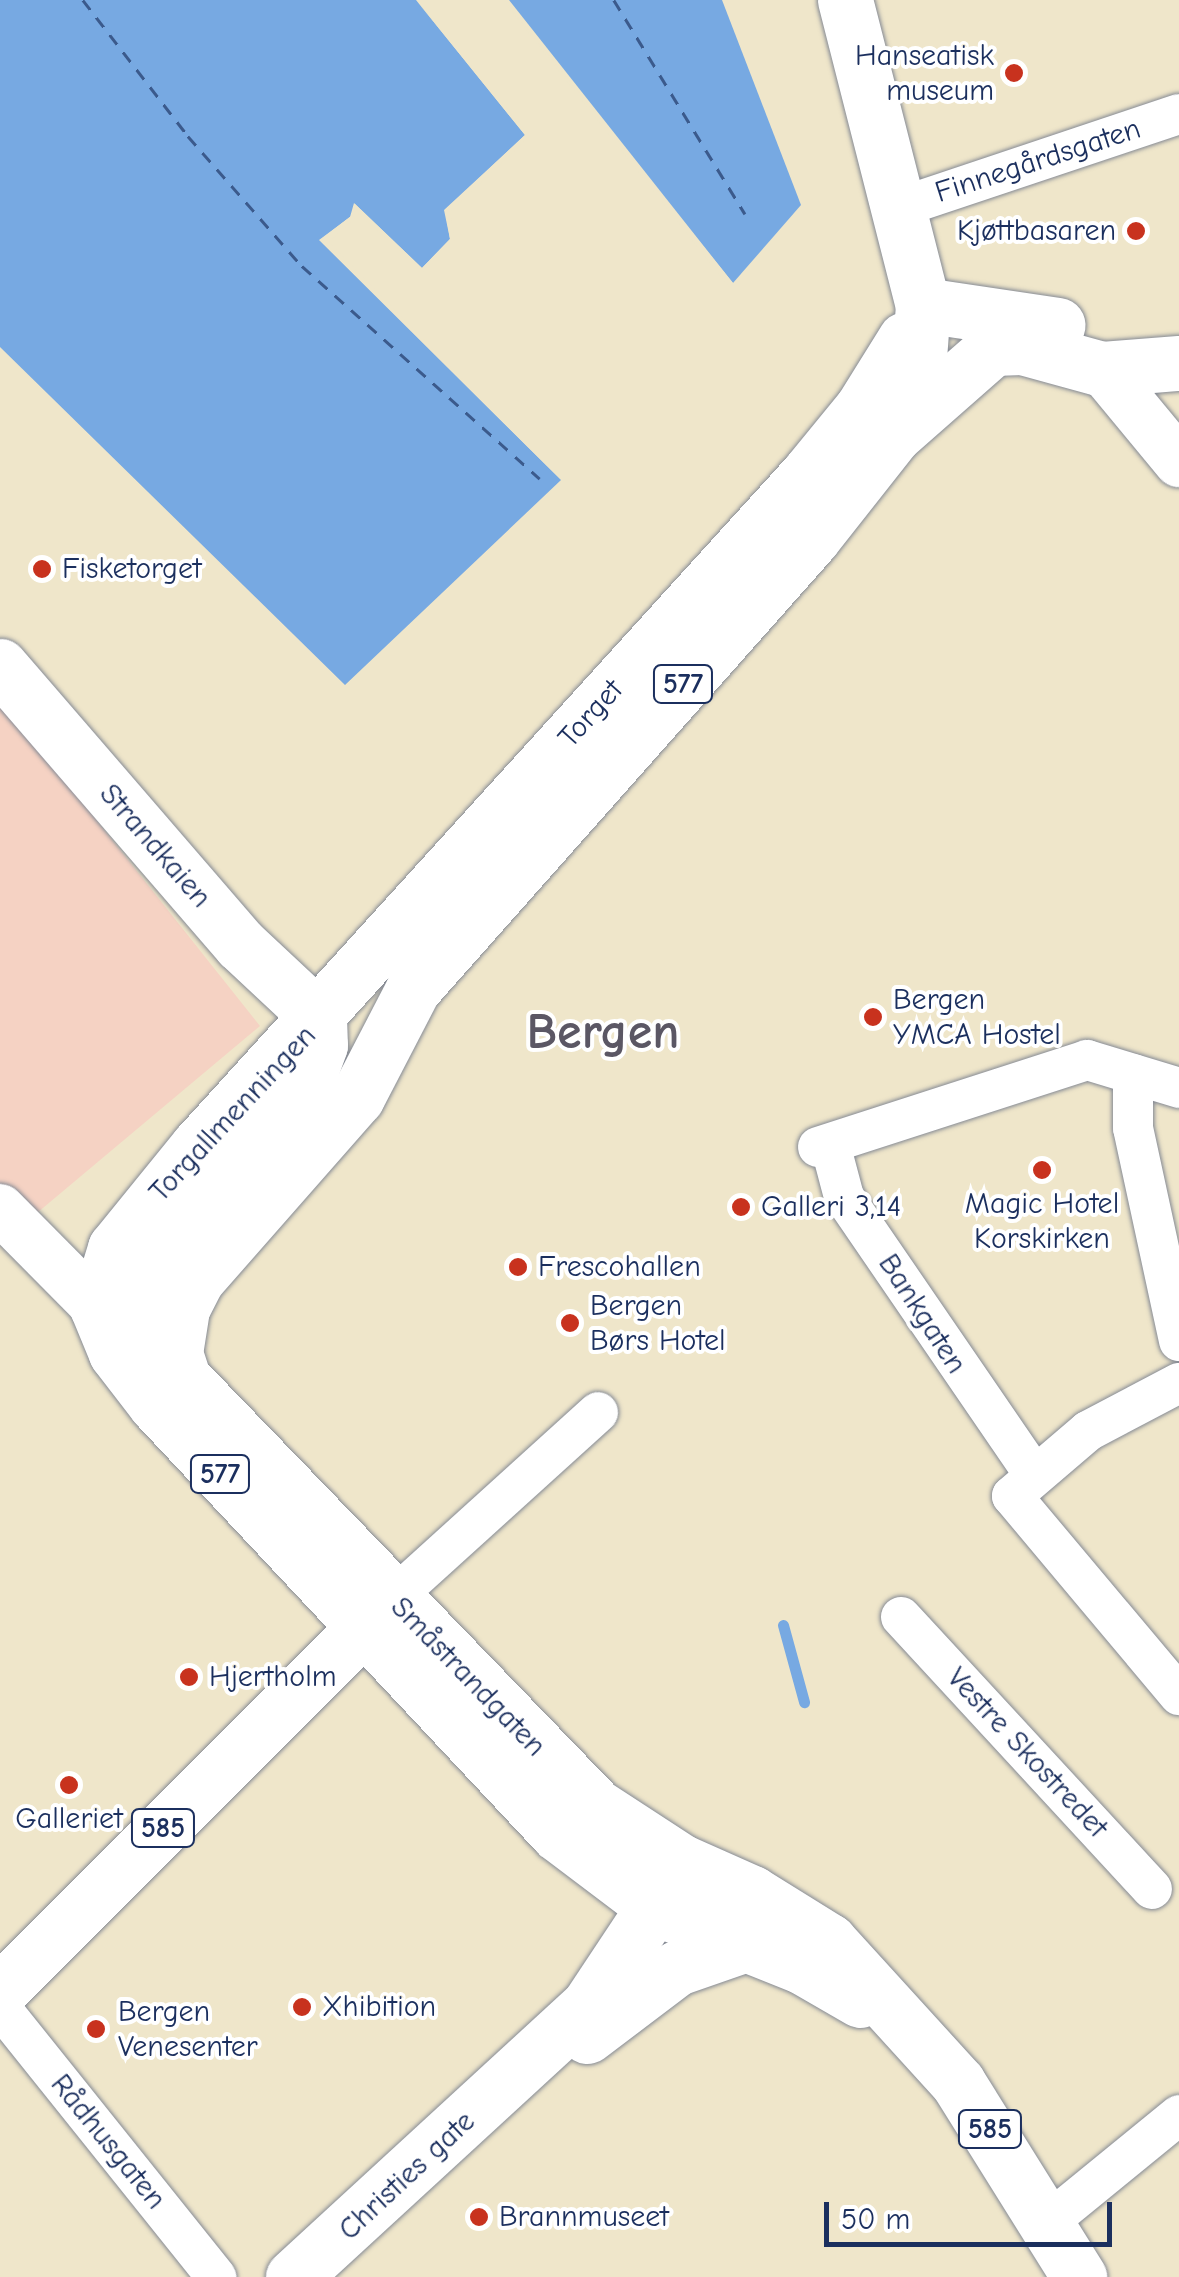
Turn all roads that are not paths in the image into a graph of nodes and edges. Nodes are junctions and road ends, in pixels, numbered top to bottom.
1 (845, 0) edge
2 (1179, 114) edge
3 (898, 208) junction
4 (924, 305) junction
5 (1179, 335) edge
6 (1179, 362) edge
7 (1102, 370) junction
8 (894, 434) junction
9 (1174, 457) edge
10 (0, 666) edge
11 (318, 1018) junction
12 (1133, 1074) junction
13 (1179, 1088) edge
14 (0, 1208) edge
15 (97, 1307) junction
16 (1179, 1341) edge
17 (183, 1378) junction
18 (1179, 1383) edge
19 (598, 1412) dead end
20 (1023, 1485) junction
21 (377, 1614) junction
22 (901, 1616) dead end
23 (1179, 1695) edge
24 (669, 1885) junction
25 (1152, 1889) dead end
26 (742, 1945) junction
27 (2, 2004) edge
28 (923, 2042) junction
29 (518, 2073) junction
30 (1179, 2114) edge
31 (1048, 2222) junction
32 (216, 2277) edge
33 (294, 2277) edge
34 (1079, 2277) edge

1 - 3 main road, 577
2 - 3 street, Finnegårdsgaten
3 - 4 main road, Torget / 577
4 - 5 main road
4 - 8 main road, Torget / 577
4 - 11 main road, Torget / 577
6 - 7 main road
7 - 8 main road
7 - 9 street
8 - 17 main road, Torget / 577
10 - 11 main road, Strandkaien
11 - 15 main road, Torgallmenningen / 577
11 - 17 main road, Torgallmenningen
12 - 13 street
12 - 16 street
12 - 20 street, Bankgaten
14 - 15 street
15 - 21 main road, Småstrandgaten / 577
17 - 21 main road, Småstrandgaten / 577
18 - 20 street
19 - 21 street
20 - 23 street, Bankgaten
21 - 24 main road, Småstrandgaten / 577
21 - 24 main road, Småstrandgaten / 577
21 - 27 main road, 585
22 - 25 street, Vestre Skostredet
24 - 26 main road, 585
24 - 28 main road, 585
24 - 29 main road, Christies gate
26 - 28 main road, 585
26 - 29 main road, Christies gate
27 - 32 street, Rådhusgaten
28 - 31 main road, 585
29 - 33 main road, Christies gate
30 - 31 street
31 - 34 main road, 585

